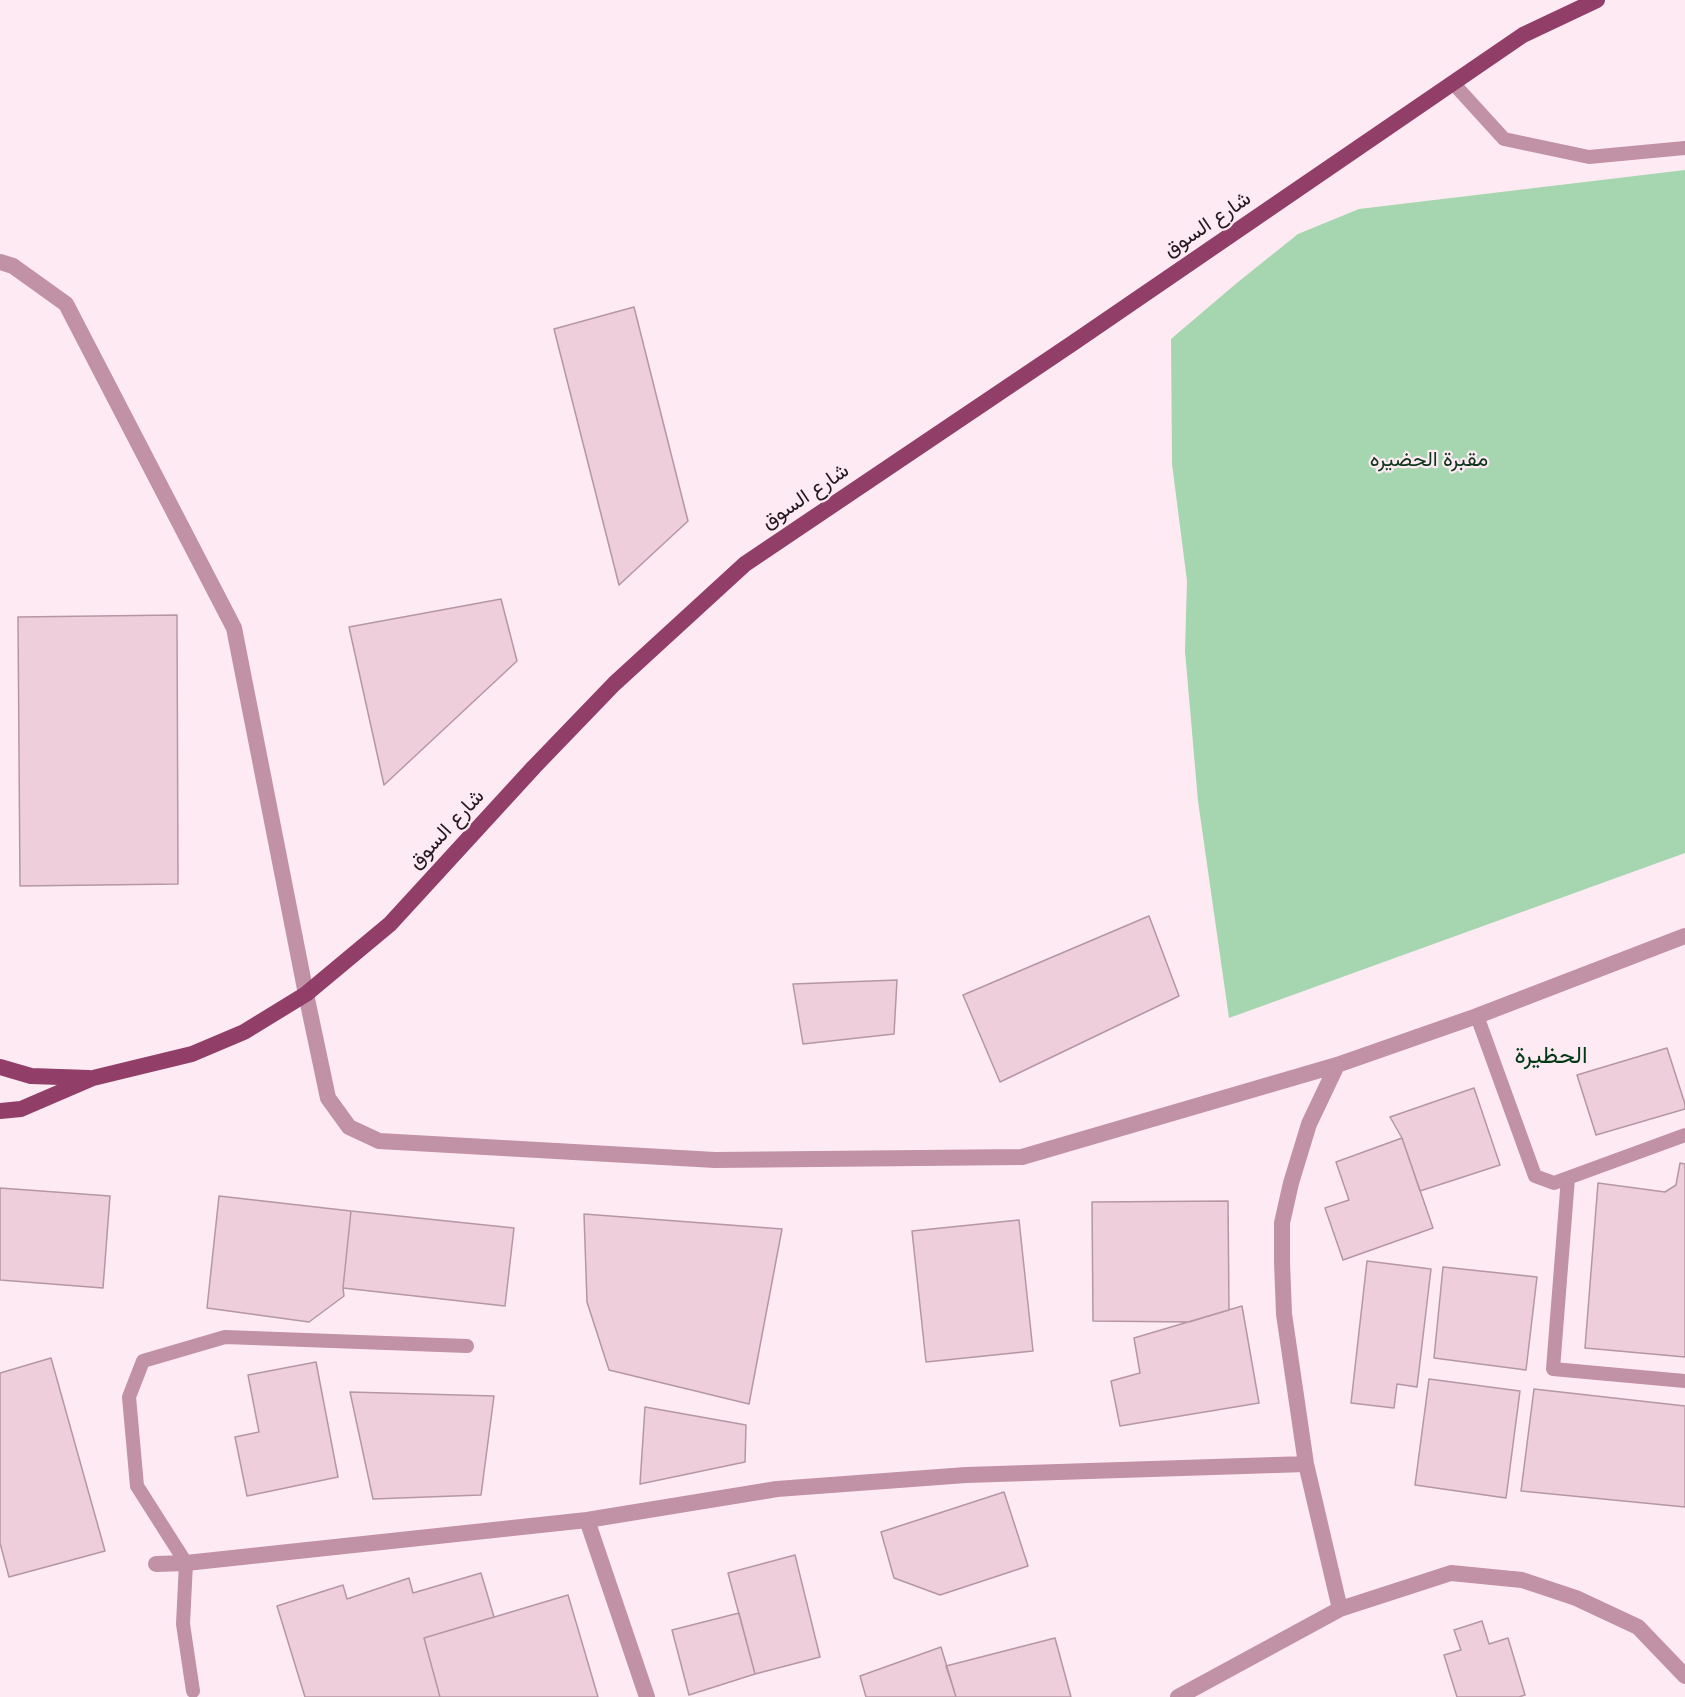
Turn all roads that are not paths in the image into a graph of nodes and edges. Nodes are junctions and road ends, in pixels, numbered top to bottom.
1 (1597, 0) edge
2 (1453, 83) junction
3 (1685, 148) edge
4 (0, 262) edge
5 (1685, 936) edge
6 (306, 994) junction
7 (1477, 1016) junction
8 (1337, 1065) junction
9 (0, 1067) edge
10 (93, 1078) junction
11 (0, 1111) edge
12 (1685, 1135) edge
13 (1568, 1178) junction
14 (466, 1346) dead end
15 (1685, 1382) edge
16 (1306, 1464) junction
17 (587, 1520) junction
18 (186, 1563) junction
19 (156, 1564) dead end
20 (1340, 1609) junction
21 (1685, 1676) edge
22 (194, 1691) dead end
23 (647, 1697) edge
24 (1178, 1697) edge

1 - 2 main road, شارع السوق
2 - 3 lane
2 - 6 main road, شارع السوق
4 - 6 street
5 - 7 street
6 - 8 street
6 - 10 main road, شارع السوق
7 - 8 street
7 - 13 lane
8 - 16 street
9 - 10 main road
10 - 11 main road
12 - 13 lane
13 - 15 lane
14 - 18 lane
16 - 17 street
16 - 20 street
17 - 18 street
17 - 23 street
18 - 19 street
18 - 22 lane
20 - 21 street
20 - 24 street

